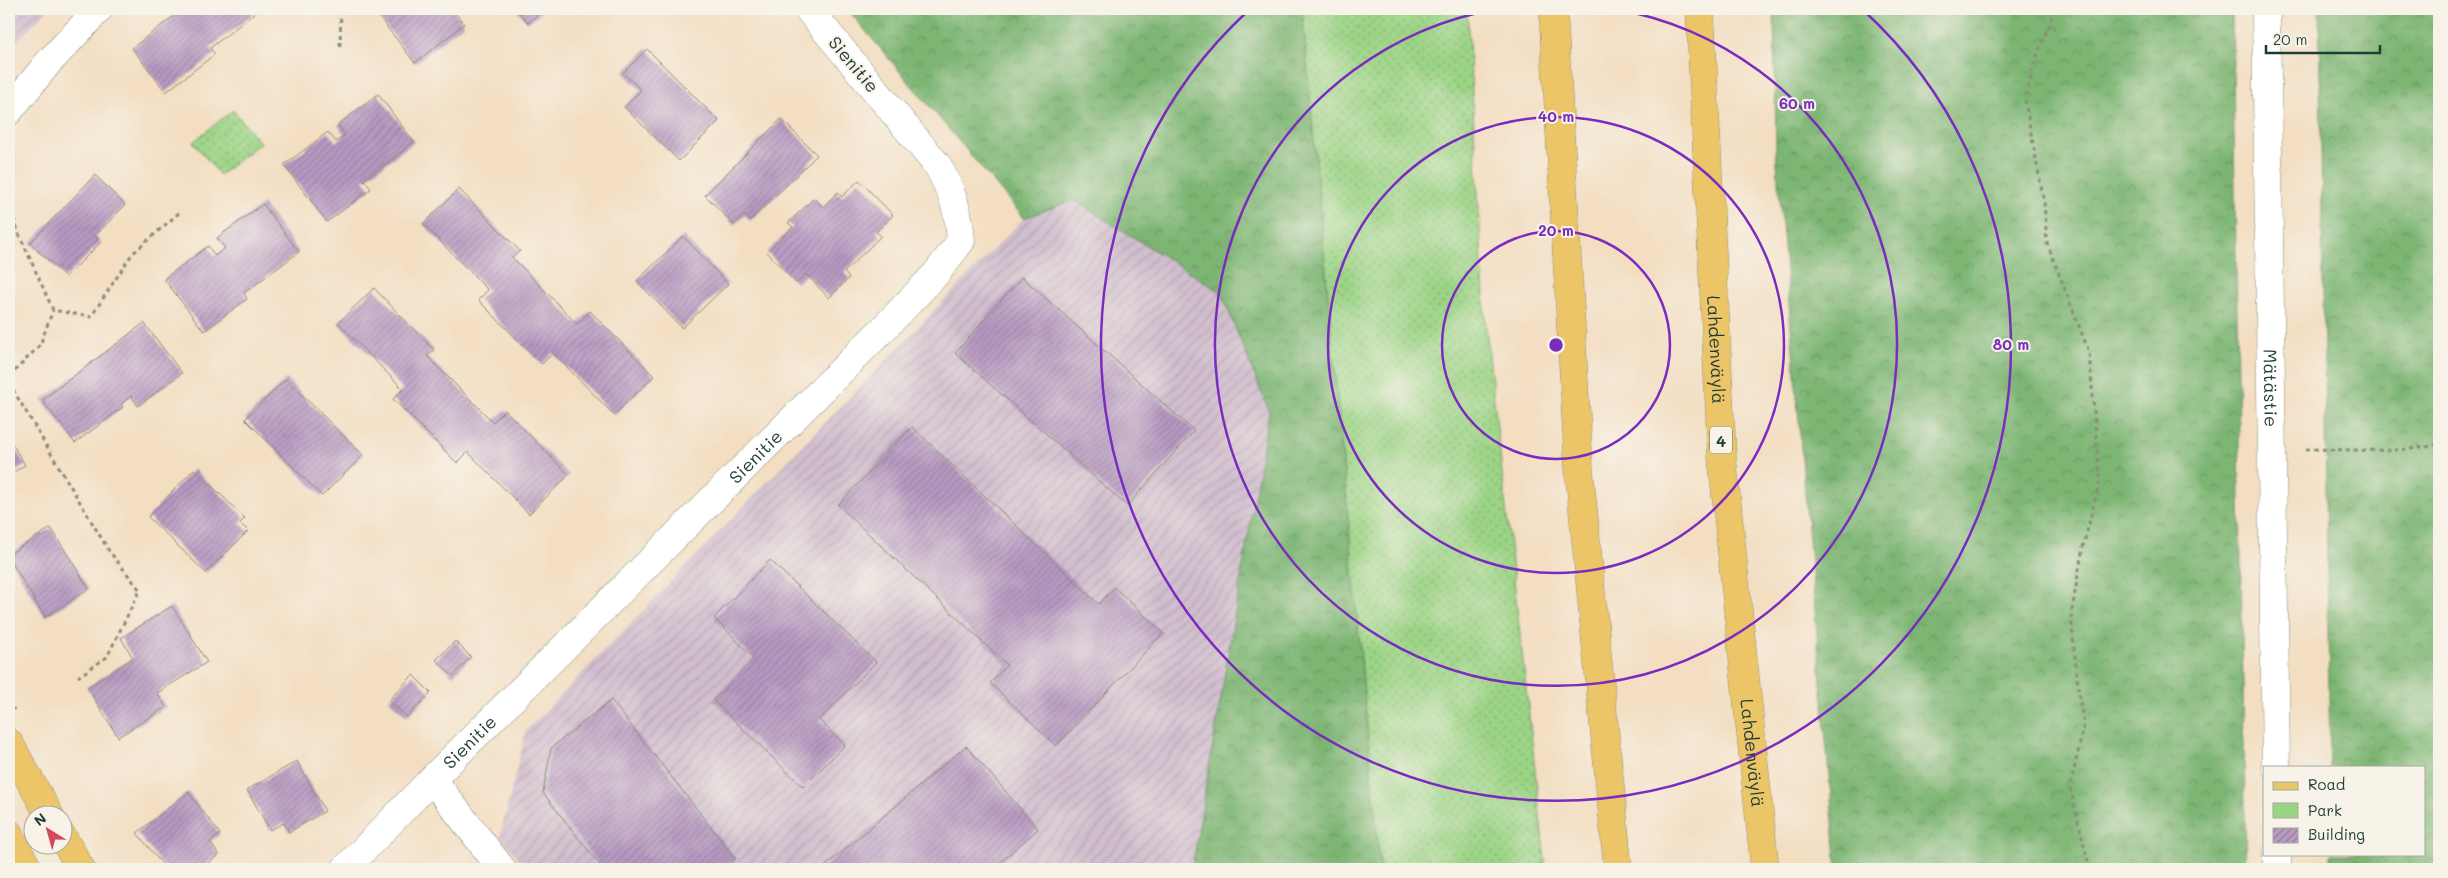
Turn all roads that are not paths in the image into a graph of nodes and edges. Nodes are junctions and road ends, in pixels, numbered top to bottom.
1 (99, 9) edge
2 (808, 9) edge
3 (1553, 9) edge
4 (1700, 9) edge
5 (2266, 9) edge
6 (9, 111) edge
7 (9, 743) edge
8 (2276, 766) edge
9 (432, 779) junction
10 (44, 806) edge
11 (9, 834) edge
12 (72, 853) edge
13 (2277, 856) edge
14 (28, 869) edge
15 (81, 869) edge
16 (346, 869) edge
17 (502, 869) edge
18 (1618, 869) edge
19 (1765, 869) edge
20 (2277, 869) edge

1 - 6 street
2 - 9 street, Sienitie
3 - 18 main road
4 - 19 main road, Lahdenväylä / 4
5 - 8 street, Mätästie
7 - 10 main road
9 - 16 street, Sienitie
9 - 17 street
11 - 14 main road
12 - 15 main road
13 - 20 street

